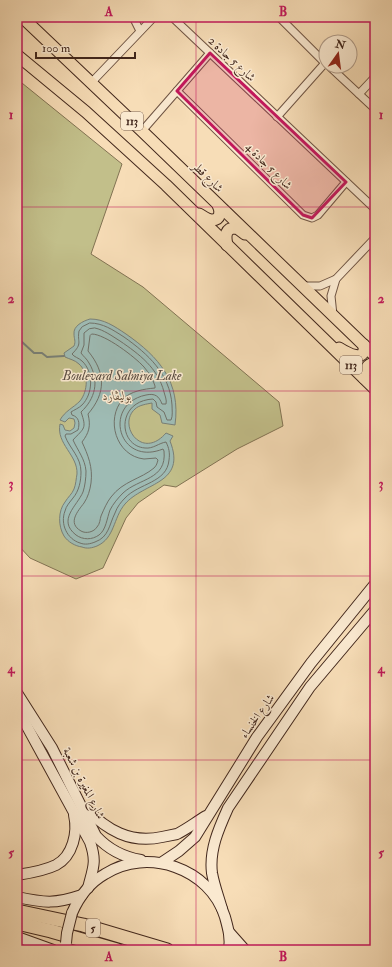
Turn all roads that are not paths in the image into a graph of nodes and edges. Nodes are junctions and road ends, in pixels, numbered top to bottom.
1 (22, 17) edge
2 (134, 17) edge
3 (154, 17) edge
4 (172, 17) edge
5 (279, 17) edge
6 (140, 31) junction
7 (210, 53) junction
8 (17, 55) edge
9 (318, 55) edge
10 (318, 74) edge
11 (338, 74) edge
12 (375, 77) edge
13 (91, 83) junction
14 (177, 90) junction
15 (359, 94) junction
16 (375, 109) edge
17 (277, 117) junction
18 (142, 131) junction
19 (346, 182) junction
20 (218, 205) junction
21 (188, 207) junction
22 (375, 209) edge
23 (374, 242) edge
24 (227, 244) junction
25 (261, 246) junction
26 (336, 279) junction
27 (302, 286) junction
28 (333, 315) junction
29 (326, 341) junction
30 (364, 345) junction
31 (375, 356) edge
32 (375, 363) edge
33 (364, 378) junction
34 (375, 389) edge
35 (375, 584) edge
36 (375, 610) edge
37 (17, 693) edge
38 (17, 710) edge
39 (74, 803) junction
40 (208, 815) junction
41 (146, 861) junction
42 (161, 863) junction
43 (17, 875) edge
44 (85, 891) junction
45 (17, 897) edge
46 (222, 909) junction
47 (17, 911) edge
48 (17, 923) edge
49 (229, 932) junction
50 (17, 937) edge
51 (67, 947) edge
52 (53, 950) edge
53 (117, 950) edge
54 (168, 950) edge
55 (229, 950) edge
56 (245, 950) edge

1 - 13 main road, شارع قطر / 113
2 - 6 street
3 - 6 street
4 - 7 street, شارع 5 جادة 2
5 - 9 street
6 - 13 street
7 - 14 street
7 - 17 street, شارع 5 جادة 2
8 - 21 main road, 113
10 - 17 street
11 - 15 street
12 - 15 street
13 - 18 main road, شارع قطر / 113
14 - 18 street
14 - 19 street, شارع 5 جادة 4
15 - 16 street
17 - 19 street, شارع 5 جادة 2
18 - 20 main road, شارع قطر / 113
19 - 22 street, شارع 5 جادة 2
20 - 21 main road
20 - 25 main road, شارع قطر / 113
21 - 24 main road, 113
23 - 26 street
24 - 25 main road
24 - 29 main road, 113
25 - 27 main road, شارع قطر / 113
26 - 27 street
26 - 28 street
27 - 28 main road, شارع قطر / 113
28 - 30 main road, شارع قطر / 113
29 - 30 main road
29 - 33 main road, 113
30 - 31 main road, شارع قطر / 113
32 - 33 main road
33 - 34 main road, 113
35 - 40 main road, شارع الخنساء
36 - 46 main road
37 - 39 main road, شارع المغيرة بن شعبة
38 - 39 main road, شارع المغيرة بن شعبة
39 - 40 main road
39 - 41 main road, شارع المغيرة بن شعبة
39 - 43 main road
39 - 44 main road, شارع المغيرة بن شعبة
40 - 42 main road, شارع الخنساء
41 - 42 main road
41 - 44 main road
42 - 46 main road
44 - 45 main road
44 - 51 main road, bridge
46 - 49 main road
47 - 54 highway, 5
48 - 53 highway, 5
49 - 55 main road
49 - 56 main road
50 - 52 main road

